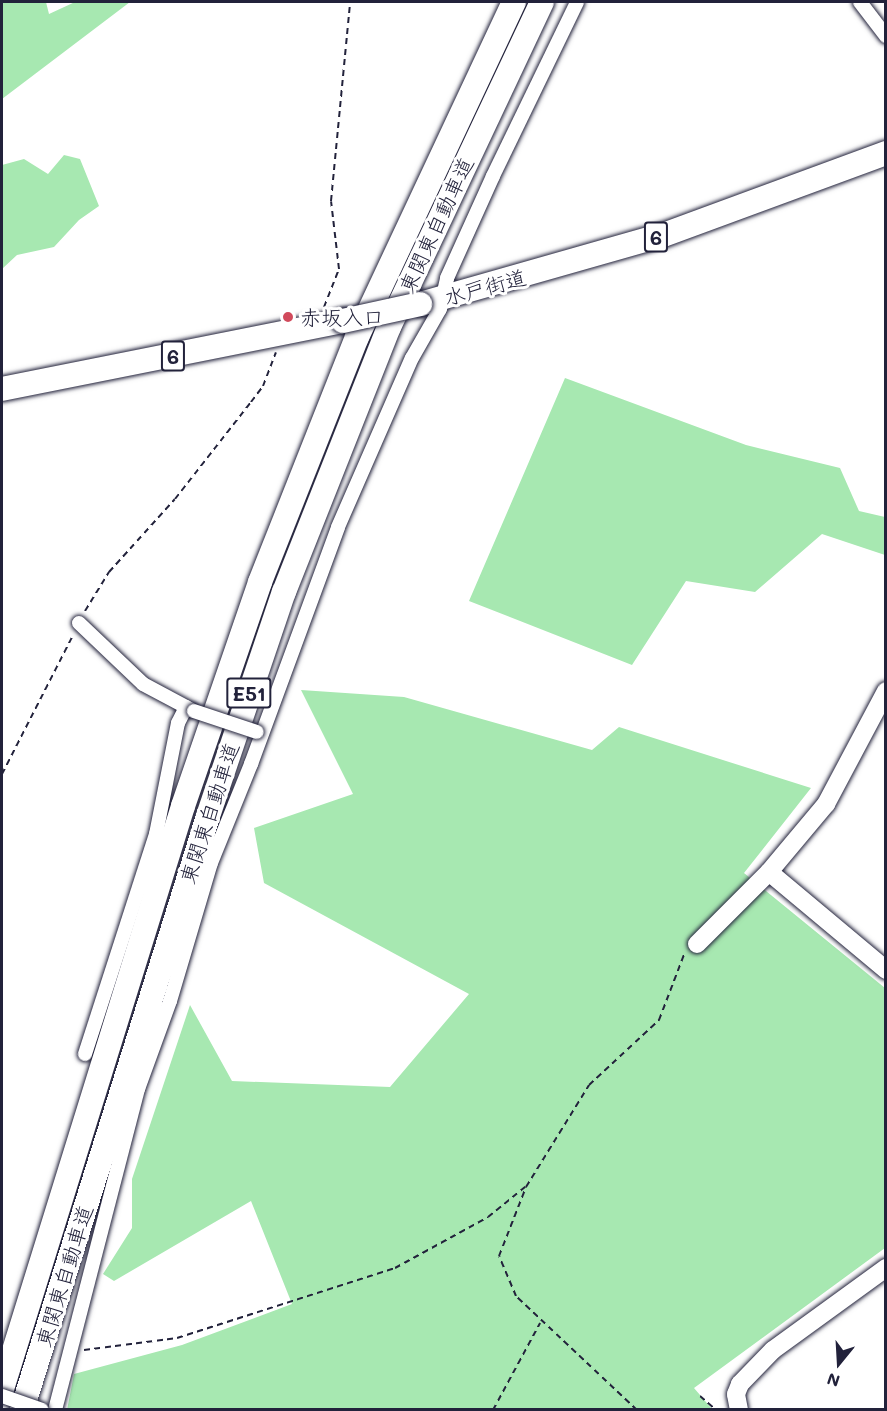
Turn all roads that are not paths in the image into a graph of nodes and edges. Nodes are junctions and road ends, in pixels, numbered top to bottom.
1 (514, 2) edge
2 (542, 2) edge
3 (577, 2) edge
4 (860, 2) edge
5 (885, 36) edge
6 (885, 153) edge
7 (431, 301) junction
8 (2, 389) edge
9 (79, 623) road end
10 (885, 691) edge
11 (190, 709) junction
12 (260, 733) junction
13 (769, 872) junction
14 (697, 944) road end
15 (885, 970) edge
16 (85, 1054) dead end
17 (885, 1268) edge
18 (2, 1389) edge
19 (2, 1396) edge
20 (22, 1410) edge
21 (42, 1410) edge
22 (55, 1410) edge
23 (739, 1410) edge

1 - 18 highway, 東関東自動車道 / E51
2 - 20 highway, 東関東自動車道 / E51
3 - 7 street
4 - 5 street
6 - 7 highway, 水戸街道 / 6
7 - 8 highway, 水戸街道 / 6, bridge
7 - 12 street
9 - 11 street
10 - 13 street
11 - 12 street, bridge
11 - 16 street
12 - 22 street
13 - 14 street
13 - 15 street
17 - 23 street
19 - 21 street, bridge

